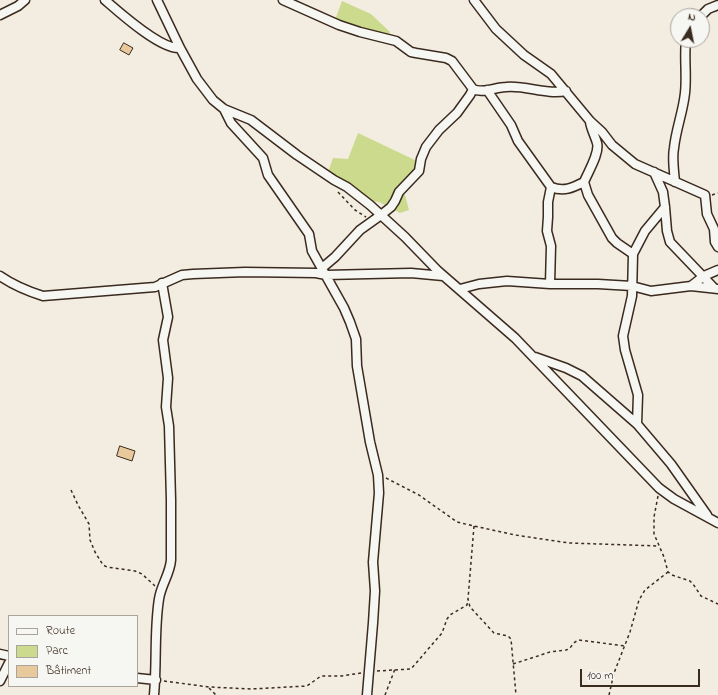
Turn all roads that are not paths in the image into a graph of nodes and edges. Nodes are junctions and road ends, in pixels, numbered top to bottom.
1 (25, 0) edge
2 (105, 0) edge
3 (157, 0) edge
4 (283, 0) edge
5 (474, 0) edge
6 (713, 0) edge
7 (718, 4) edge
8 (0, 15) edge
9 (180, 48) junction
10 (685, 48) edge
11 (473, 89) junction
12 (487, 90) junction
13 (566, 91) junction
14 (224, 109) junction
15 (590, 121) junction
16 (654, 172) junction
17 (584, 182) junction
18 (675, 182) junction
19 (551, 187) junction
20 (666, 207) junction
21 (381, 215) junction
22 (718, 247) edge
23 (633, 254) junction
24 (718, 270) edge
25 (324, 272) junction
26 (0, 276) edge
27 (445, 276) junction
28 (704, 276) junction
29 (162, 284) junction
30 (550, 284) junction
31 (632, 286) junction
32 (691, 286) junction
33 (460, 289) junction
34 (716, 289) edge
35 (532, 356) junction
36 (637, 424) junction
37 (709, 518) junction
38 (718, 523) edge
39 (8, 664) edge
40 (138, 678) edge
41 (156, 680) junction
42 (0, 681) edge
43 (154, 695) edge
44 (367, 695) edge

1 - 8 street
2 - 9 street
3 - 9 street
4 - 11 street
5 - 13 street
6 - 7 street
9 - 14 street
10 - 18 street
11 - 12 street
11 - 21 street
12 - 13 street
12 - 19 street
13 - 15 street
14 - 21 street
14 - 25 street
15 - 16 street
15 - 17 street
16 - 18 street
16 - 20 street
17 - 19 street
17 - 23 street
18 - 22 street
19 - 30 street
20 - 23 street
20 - 28 street
21 - 25 street
21 - 27 street
23 - 31 street
24 - 28 street
25 - 27 street
25 - 29 street
25 - 44 street
26 - 29 street
27 - 33 street
28 - 32 street
28 - 34 street
29 - 41 street
30 - 31 street
30 - 33 street
31 - 32 street
31 - 36 street
32 - 34 street
33 - 35 street
35 - 36 street
35 - 37 street
36 - 37 street
37 - 38 street
39 - 42 street
40 - 41 street
41 - 43 street

